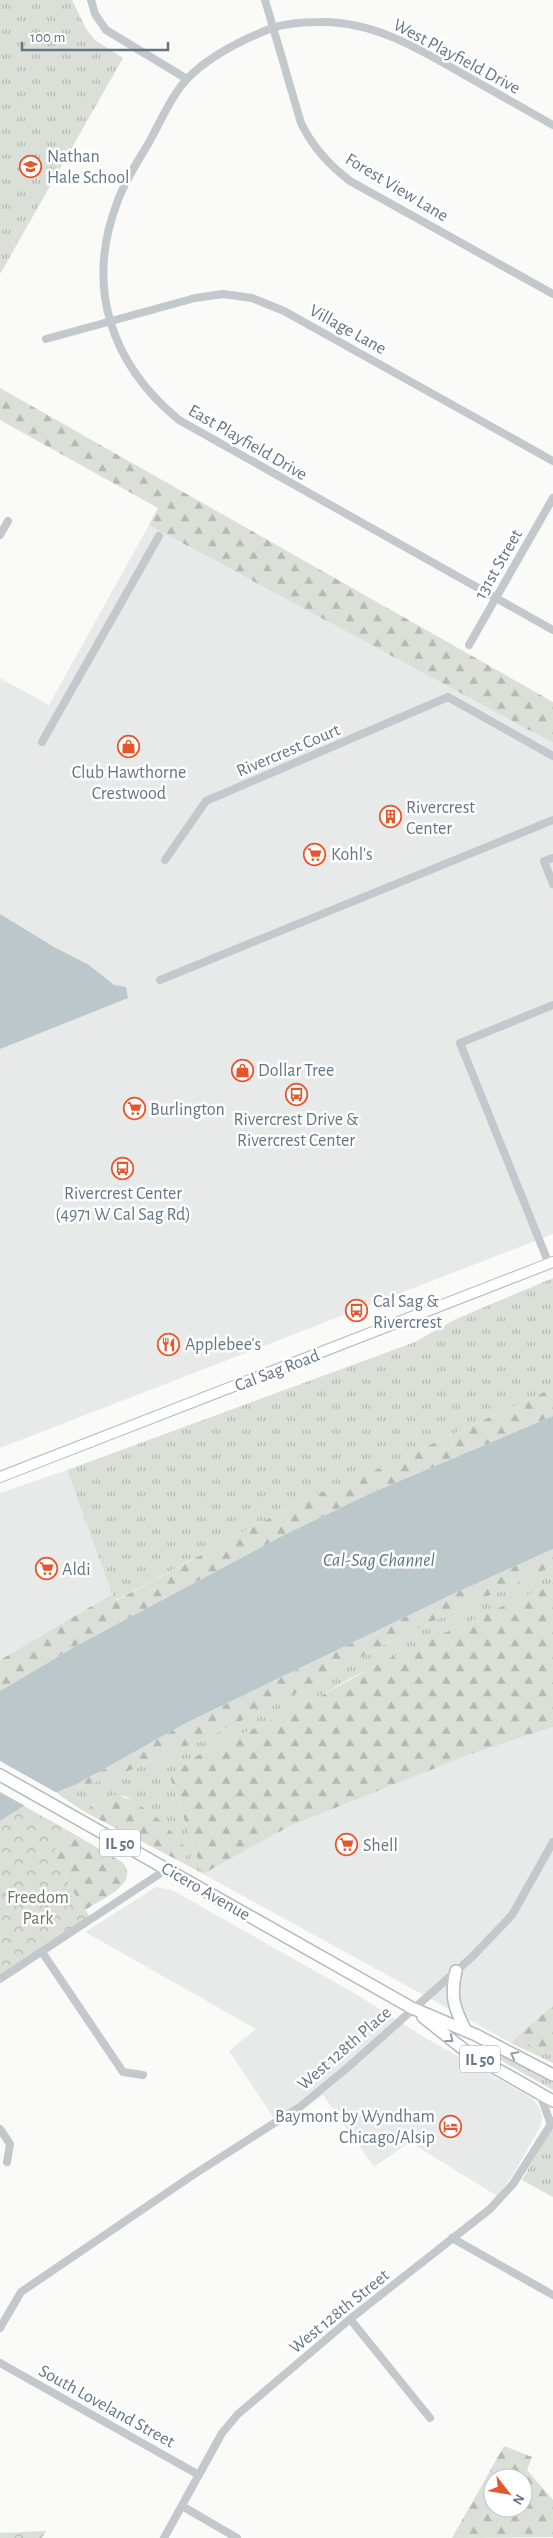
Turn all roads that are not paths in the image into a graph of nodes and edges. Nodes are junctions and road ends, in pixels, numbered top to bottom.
1 (92, 0) edge
2 (265, 0) edge
3 (273, 28) junction
4 (187, 80) junction
5 (553, 124) edge
6 (137, 163) joint
7 (553, 294) edge
8 (111, 321) junction
9 (46, 339) dead end
10 (553, 461) edge
11 (553, 498) edge
12 (8, 521) dead end
13 (0, 535) edge
14 (159, 536) dead end
15 (496, 598) junction
16 (553, 630) edge
17 (469, 645) dead end
18 (42, 742) dead end
19 (553, 756) edge
20 (553, 820) edge
21 (553, 858) edge
22 (165, 860) dead end
23 (553, 884) edge
24 (160, 980) dead end
25 (553, 1005) edge
26 (551, 1263) edge
27 (0, 1476) edge
28 (0, 1775) edge
29 (553, 1842) edge
30 (167, 1868) junction
31 (42, 1952) junction
32 (456, 1971) junction
33 (0, 1979) edge
34 (412, 2008) junction
35 (466, 2031) junction
36 (143, 2074) dead end
37 (553, 2076) edge
38 (540, 2094) junction
39 (553, 2101) edge
40 (552, 2121) edge
41 (0, 2129) edge
42 (7, 2162) dead end
43 (452, 2238) junction
44 (553, 2295) edge
45 (350, 2320) junction
46 (0, 2328) edge
47 (0, 2363) edge
48 (430, 2418) dead end
49 (199, 2475) junction
50 (182, 2506) junction
51 (164, 2538) edge
52 (237, 2538) edge

1 - 4 street
2 - 3 street, Forest View Lane
3 - 4 street, West Playfield Drive
3 - 5 street, West Playfield Drive
3 - 7 street, Forest View Lane
4 - 6 street, West Playfield Drive
6 - 8 street, East Playfield Drive
8 - 9 street, Village Lane
8 - 10 street, Village Lane
8 - 15 street, East Playfield Drive
11 - 15 street, 131st Street
12 - 13 street
14 - 18 street
15 - 16 street, East Playfield Drive
15 - 17 street, 131st Street
19 - 22 street, Rivercrest Court
20 - 24 street
21 - 23 street
25 - 26 street
26 - 27 main road, Cal Sag Road
28 - 30 main road, Cicero Avenue / IL 50
29 - 32 street, West 128th Place
30 - 31 street
30 - 34 main road, Cicero Avenue / IL 50
31 - 33 street
31 - 36 street
32 - 34 street, West 128th Place
32 - 35 main road
34 - 35 main road, Cicero Avenue / IL 50
34 -> 38 main road, Cicero Avenue / IL 50
34 - 46 street, West 128th Place
37 -> 35 main road, Cicero Avenue / IL 50
38 - 39 main road, Cicero Avenue / IL 50
38 - 40 street, West 128th Street
40 - 43 street, West 128th Street
41 - 42 street
43 - 44 street
43 - 45 street, West 128th Street
45 - 48 street
45 - 49 street, West 128th Street
47 - 49 street, South Loveland Street
49 - 50 street, West 128th Street
50 - 51 street, West 128th Street
50 - 52 street

